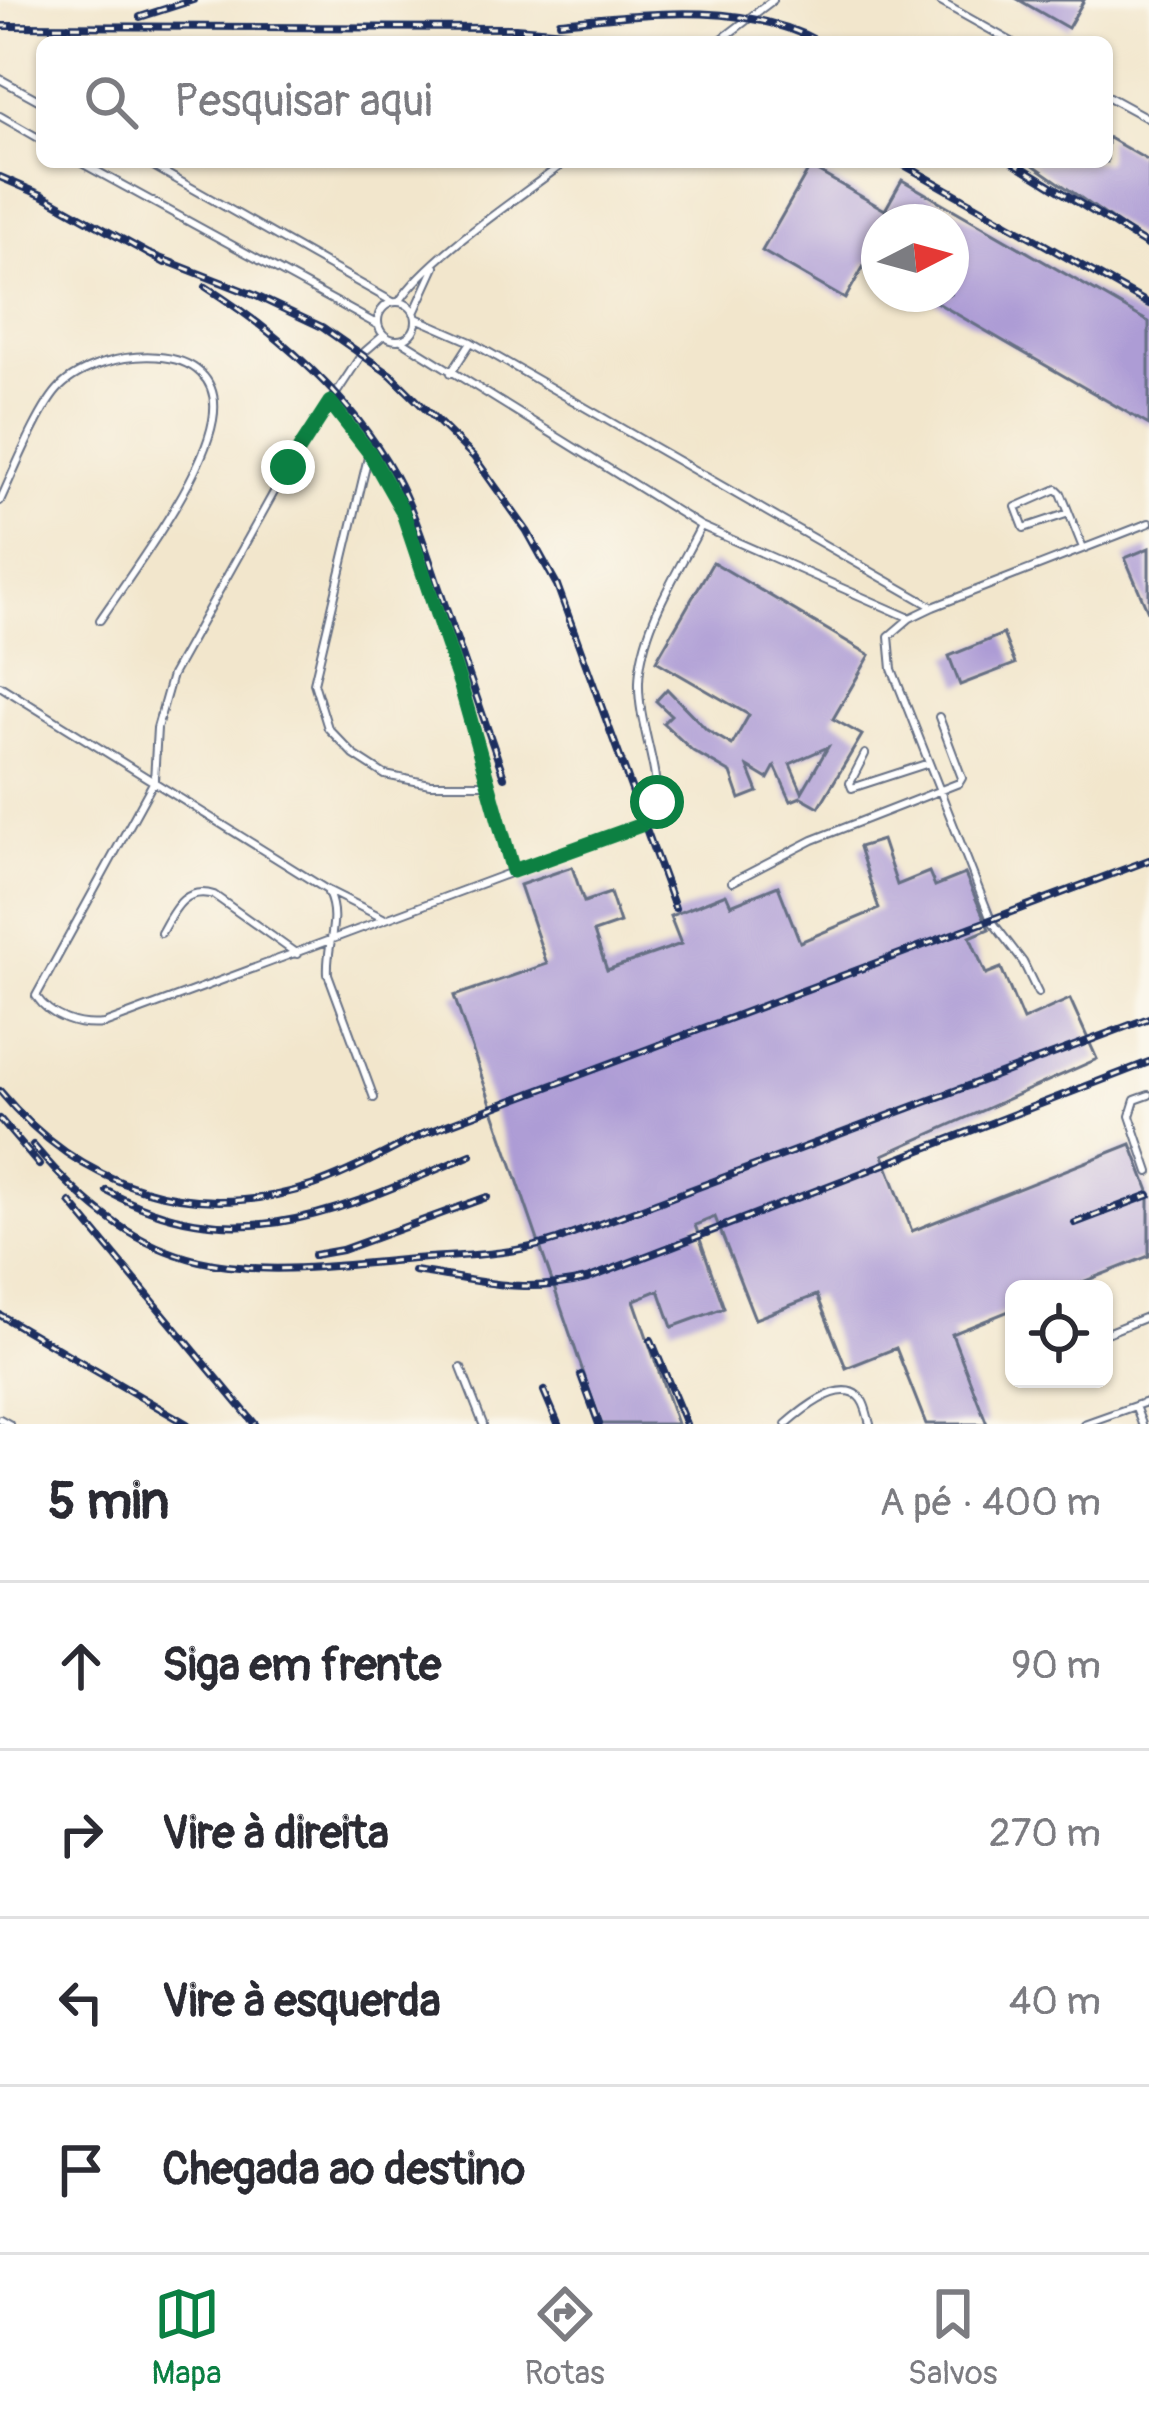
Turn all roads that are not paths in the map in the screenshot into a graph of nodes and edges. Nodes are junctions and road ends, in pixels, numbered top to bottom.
1 (773, 0) edge
2 (937, 0) edge
3 (726, 36) edge
4 (1001, 36) edge
5 (0, 79) edge
6 (1113, 99) edge
7 (36, 100) edge
8 (0, 116) edge
9 (1149, 119) edge
10 (36, 137) edge
11 (91, 168) edge
12 (157, 168) edge
13 (558, 168) edge
14 (436, 262) junction
15 (396, 302) junction
16 (415, 315) junction
17 (378, 325) junction
18 (384, 335) junction
19 (401, 340) junction
20 (471, 342) junction
21 (451, 373) junction
22 (330, 402) junction
23 (369, 452) junction
24 (0, 501) edge
25 (1069, 513) junction
26 (1149, 523) edge
27 (701, 526) junction
28 (1083, 548) junction
29 (933, 607) junction
30 (910, 618) junction
31 (100, 620) dead end
32 (0, 686) edge
33 (939, 717) dead end
34 (865, 754) dead end
35 (929, 763) junction
36 (154, 781) junction
37 (488, 784) junction
38 (940, 790) junction
39 (513, 871) junction
40 (732, 883) dead end
41 (327, 890) junction
42 (383, 918) junction
43 (161, 933) dead end
44 (329, 940) junction
45 (297, 954) junction
46 (1038, 993) dead end
47 (1149, 1095) edge
48 (374, 1098) dead end
49 (1149, 1138) edge
50 (1138, 1143) junction
51 (1149, 1172) edge
52 (1149, 1316) edge
53 (1113, 1330) edge
54 (461, 1368) dead end
55 (1149, 1401) edge
56 (1135, 1406) junction
57 (0, 1419) edge
58 (9, 1424) edge
59 (483, 1424) edge
60 (786, 1424) edge
61 (870, 1424) edge
62 (1084, 1424) edge
63 (1142, 1424) edge

1 - 3 lane
2 - 4 lane
5 - 7 lane
6 - 9 lane
8 - 10 lane
11 - 17 lane
12 - 15 lane
13 - 14 lane
14 - 15 lane
14 - 16 lane
15 - 16 lane
15 - 17 lane
16 - 19 lane
16 - 20 lane
17 - 18 lane
18 - 19 lane
18 - 22 lane
19 - 21 lane
20 - 21 lane
20 - 29 lane
21 - 27 lane
22 - 23 lane
22 - 36 lane
23 - 37 lane
23 - 37 lane
24 - 31 lane
25 - 25 lane
25 - 28 lane
26 - 28 lane
27 - 30 lane
27 - 39 lane
28 - 29 lane
29 - 30 lane
30 - 35 lane
32 - 36 lane
33 - 38 lane
34 - 35 lane
35 - 38 lane
36 - 41 lane
36 - 45 lane
37 - 39 lane
38 - 40 lane
38 - 46 lane
39 - 42 lane
41 - 42 lane
41 - 44 lane
42 - 44 lane
43 - 45 lane
44 - 45 lane
44 - 48 lane
47 - 50 lane
49 - 50 lane
50 - 51 lane
52 - 53 lane
54 - 59 lane
55 - 56 lane
56 - 62 lane
56 - 63 lane
57 - 58 lane
60 - 61 lane

